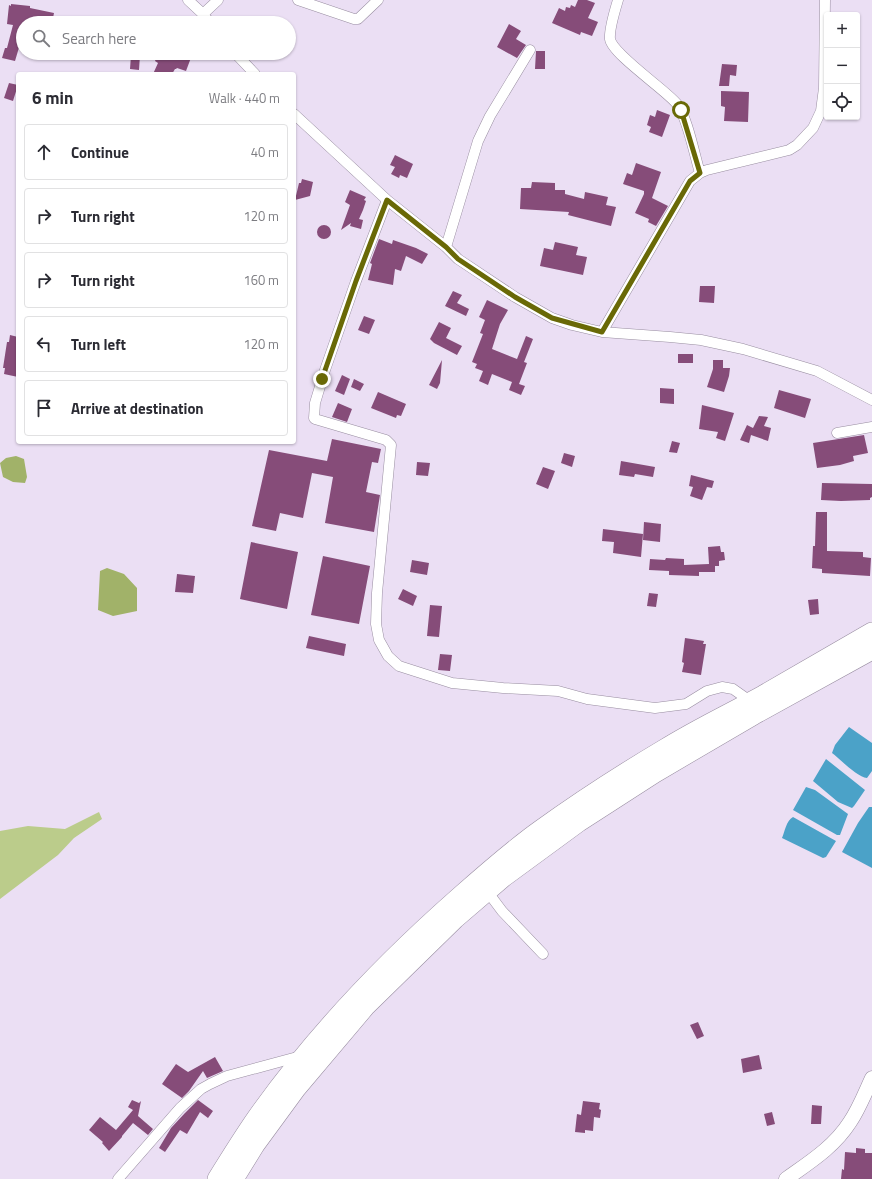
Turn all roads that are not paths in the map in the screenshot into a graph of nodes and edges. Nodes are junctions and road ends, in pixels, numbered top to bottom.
1 (188, 0) edge
2 (218, 0) edge
3 (298, 0) edge
4 (378, 0) edge
5 (618, 0) edge
6 (825, 0) edge
7 (203, 14) joint
8 (530, 50) dead end
9 (241, 60) edge
10 (252, 72) edge
11 (296, 116) edge
12 (700, 173) junction
13 (387, 200) junction
14 (446, 247) junction
15 (602, 332) junction
16 (872, 400) edge
17 (872, 427) edge
18 (837, 434) dead end
19 (872, 632) edge
20 (872, 650) edge
21 (750, 701) junction
22 (487, 891) junction
23 (543, 954) dead end
24 (303, 1056) junction
25 (872, 1078) edge
26 (118, 1179) edge
27 (217, 1179) edge
28 (234, 1179) edge
29 (786, 1179) edge

1 - 7 street
2 - 7 street
3 - 4 street
5 - 12 street
6 - 12 street
8 - 14 street
9 - 10 street
11 - 13 street
12 - 15 street
13 - 14 street
13 - 21 street
14 - 15 street
15 - 16 street
17 - 18 street
19 - 21 highway
20 - 22 highway
21 - 24 highway
22 - 23 street
22 - 28 highway
24 - 26 street
24 - 27 highway
25 - 29 street

